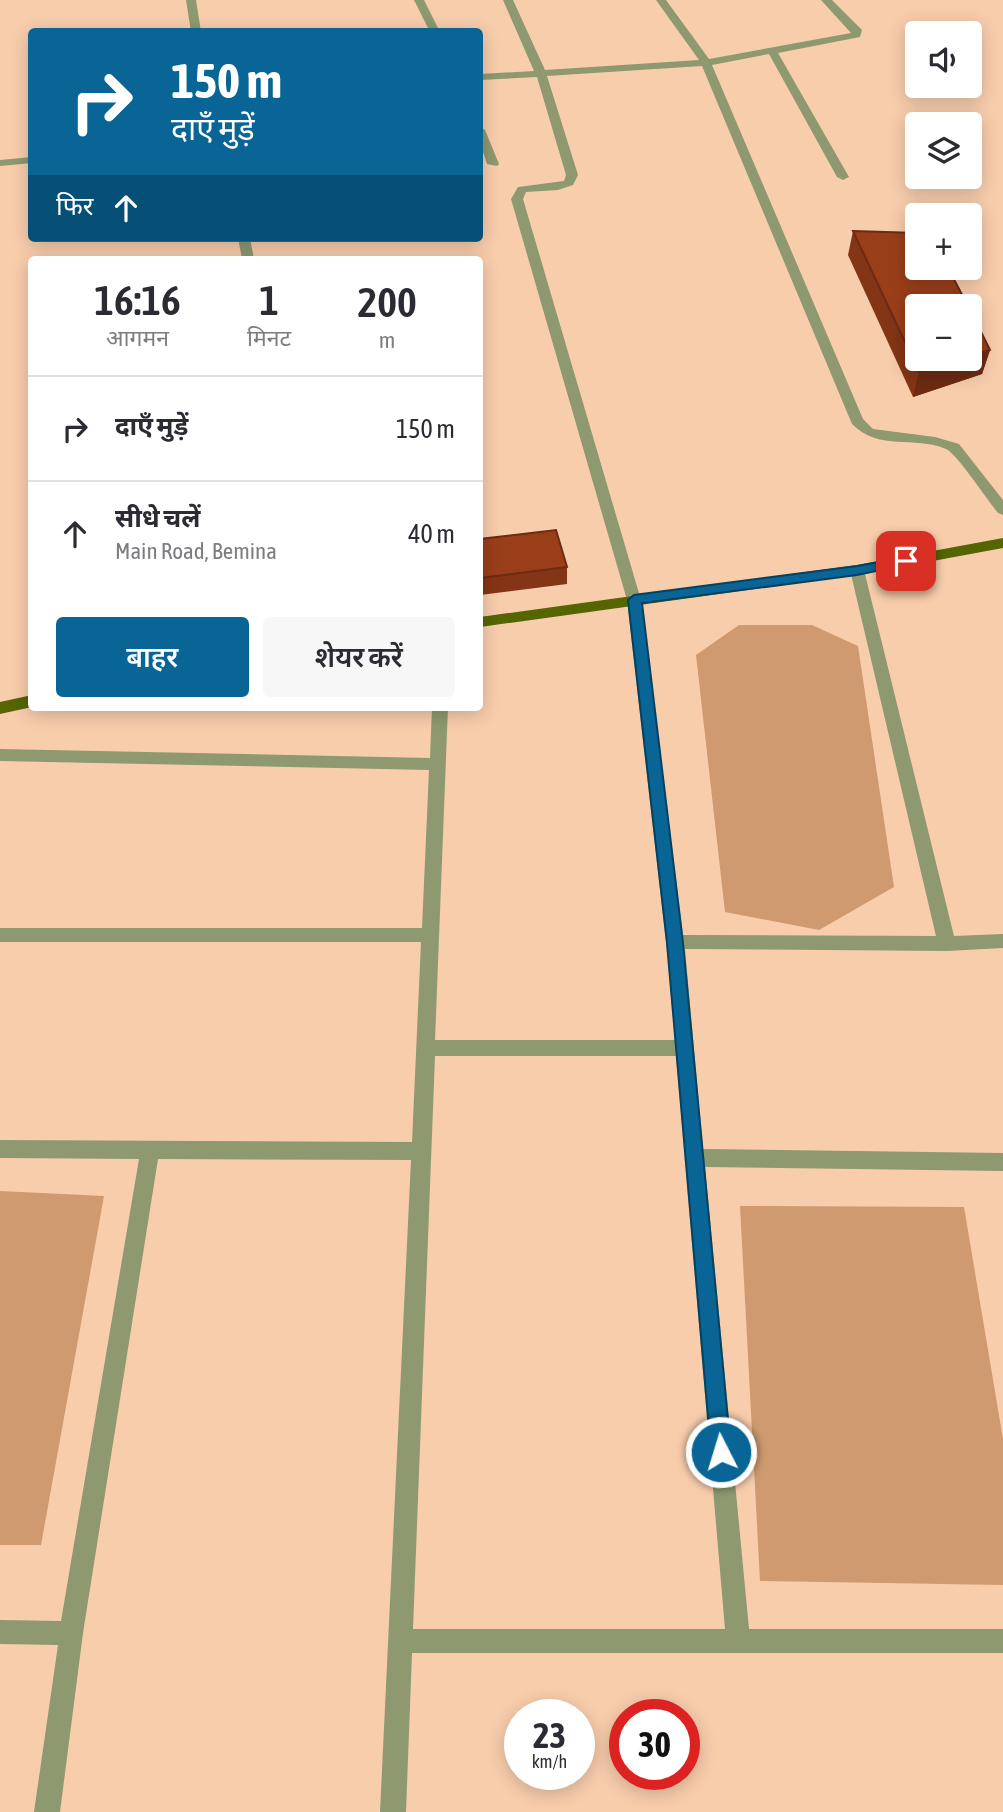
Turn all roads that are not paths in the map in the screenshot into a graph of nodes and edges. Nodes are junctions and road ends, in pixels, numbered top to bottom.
1 (191, 0) edge
2 (419, 0) edge
3 (508, 0) edge
4 (661, 0) edge
5 (826, 0) edge
6 (195, 28) edge
7 (433, 28) edge
8 (772, 51) junction
9 (706, 63) junction
10 (544, 75) junction
11 (483, 77) edge
12 (483, 138) edge
13 (28, 160) edge
14 (0, 163) edge
15 (493, 164) dead end
16 (843, 177) dead end
17 (1003, 510) edge
18 (1003, 543) edge
19 (857, 570) junction
20 (634, 600) junction
21 (483, 622) edge
22 (28, 702) edge
23 (0, 708) edge
24 (440, 711) edge
25 (0, 755) edge
26 (438, 764) junction
27 (0, 935) edge
28 (430, 935) junction
29 (1003, 941) edge
30 (675, 943) junction
31 (947, 944) junction
32 (425, 1048) junction
33 (685, 1048) junction
34 (0, 1149) edge
35 (150, 1150) junction
36 (421, 1151) junction
37 (695, 1158) junction
38 (1002, 1167) edge
39 (0, 1632) edge
40 (71, 1633) junction
41 (738, 1640) junction
42 (400, 1641) junction
43 (1003, 1641) edge
44 (47, 1812) edge
45 (393, 1812) edge

1 - 6 street
2 - 7 street
3 - 10 street
4 - 9 street
5 - 8 street
8 - 9 street
8 - 16 street
9 - 10 street
9 - 17 street
10 - 11 street
10 - 20 street
12 - 15 street
13 - 14 street
18 - 19 main road
19 - 20 main road
19 - 31 street
20 - 21 main road
20 - 30 street
22 - 23 main road
24 - 26 street
25 - 26 street
26 - 28 street
27 - 28 street
28 - 32 street
29 - 31 street
30 - 31 street
30 - 33 street
32 - 33 street
32 - 36 street
33 - 37 street
34 - 35 street
35 - 36 street
35 - 40 street
36 - 42 street
37 - 38 street
37 - 41 street
39 - 40 street
40 - 44 street
41 - 42 street
41 - 43 street
42 - 45 street

